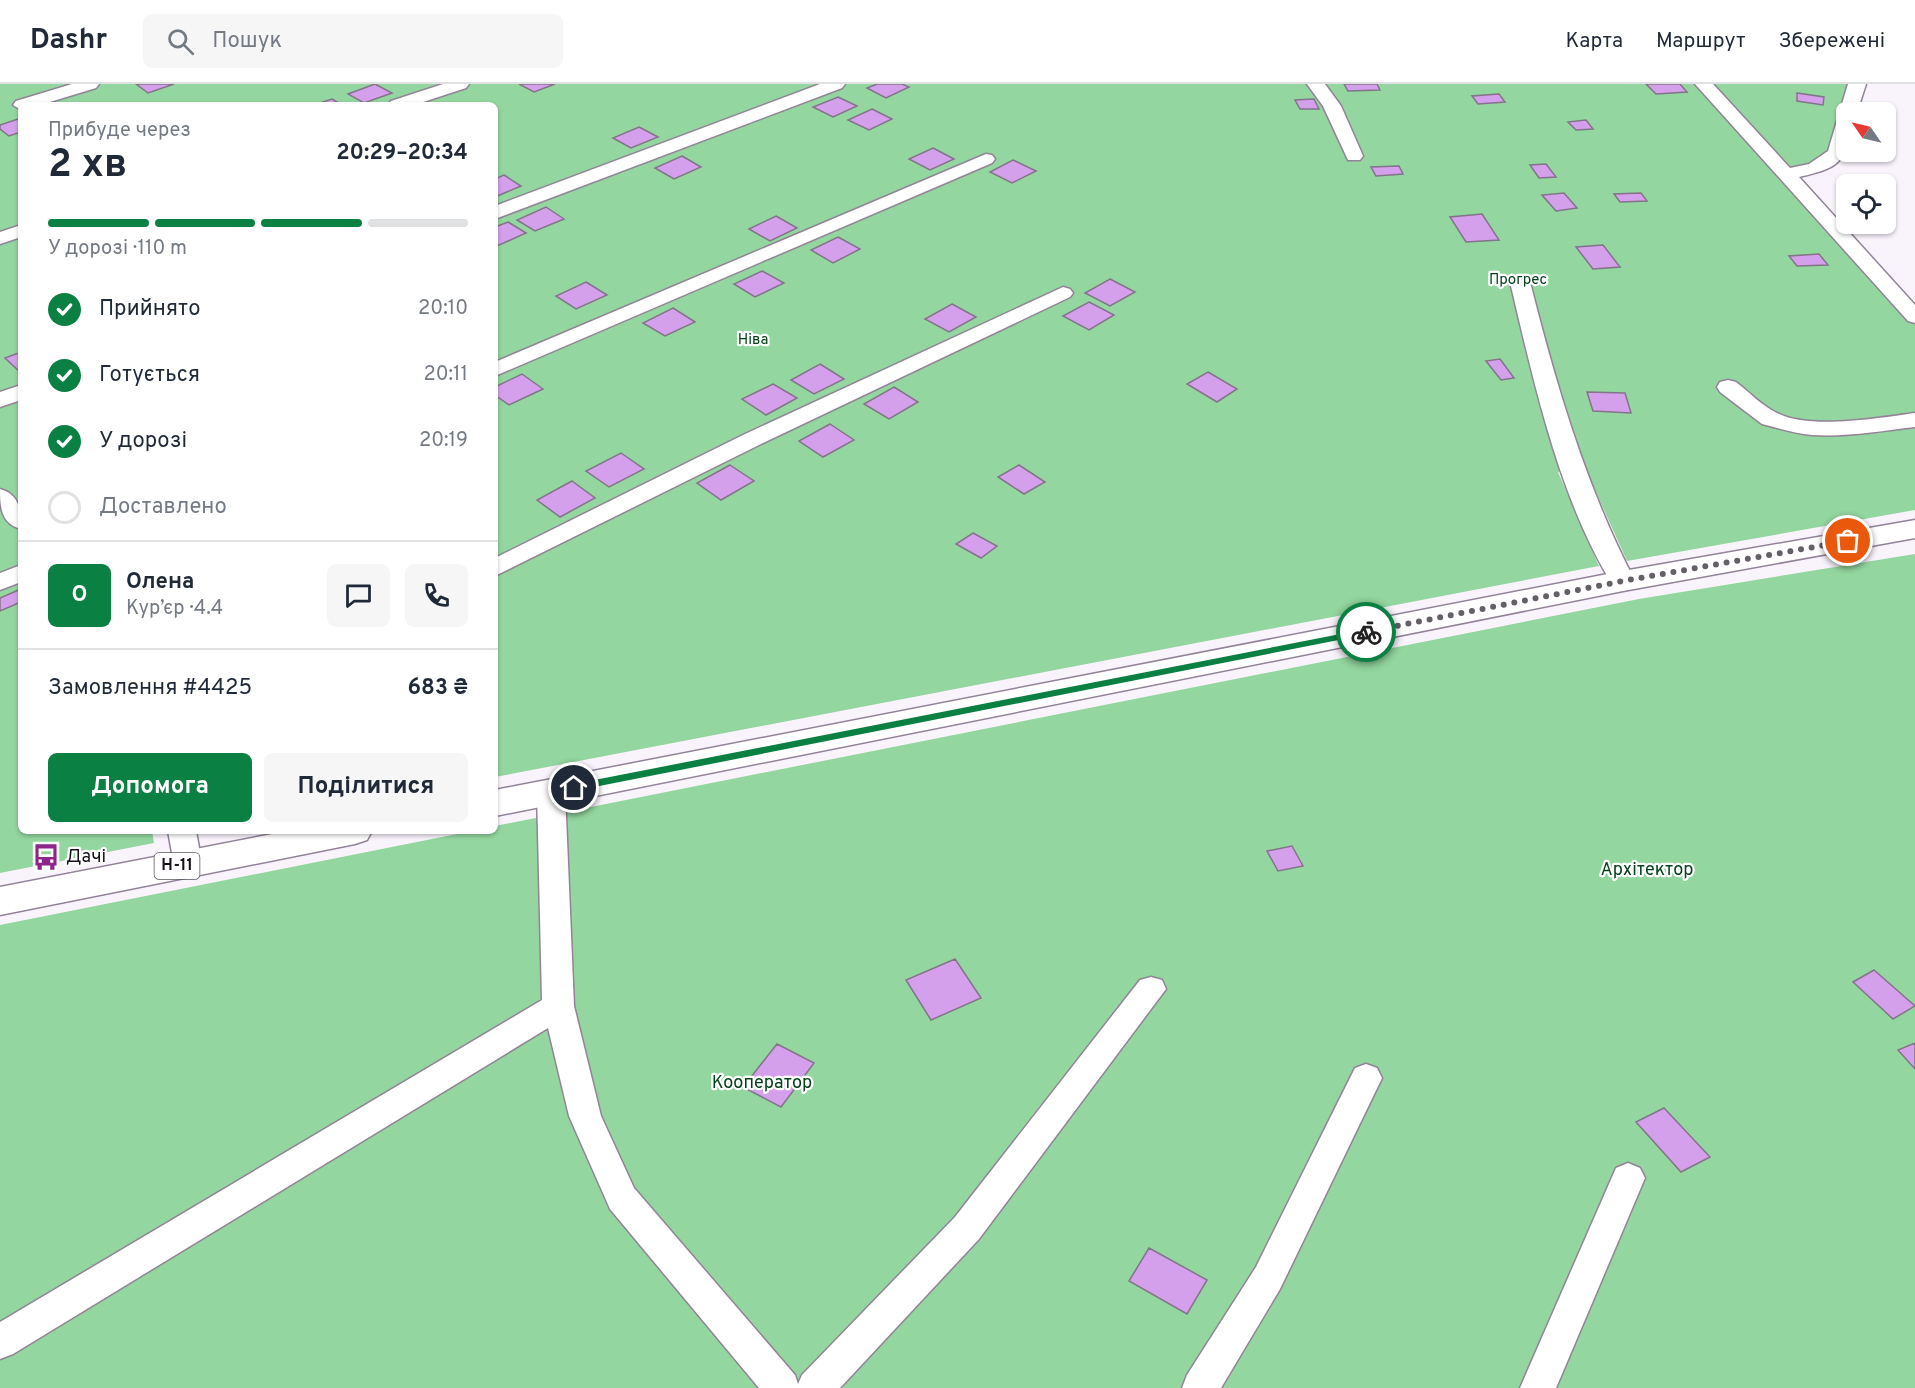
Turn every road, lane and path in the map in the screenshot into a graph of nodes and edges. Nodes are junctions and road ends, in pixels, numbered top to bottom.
1 (90, 84) edge
2 (460, 84) edge
3 (836, 84) edge
4 (1316, 84) edge
5 (1704, 84) edge
6 (1857, 84) edge
7 (31, 102) edge
8 (406, 102) edge
9 (1851, 102) edge
10 (1836, 154) edge
11 (1354, 156) dead end
12 (986, 159) dead end
13 (1788, 174) junction
14 (498, 212) edge
15 (18, 232) edge
16 (0, 238) edge
17 (1521, 286) dead end
18 (1063, 293) dead end
19 (1915, 317) edge
20 (498, 369) edge
21 (1728, 387) dead end
22 (18, 393) edge
23 (0, 400) edge
24 (1915, 420) edge
25 (0, 496) edge
26 (18, 518) edge
27 (1915, 529) edge
28 (498, 566) edge
29 (18, 574) edge
30 (1623, 581) junction
31 (0, 582) edge
32 (551, 792) junction
33 (498, 803) edge
34 (323, 834) edge
35 (185, 847) edge
36 (0, 901) edge
37 (1151, 989) dead end
38 (558, 1006) junction
39 (1366, 1078) dead end
40 (1628, 1178) dead end
41 (0, 1342) edge
42 (772, 1385) edge
43 (815, 1388) edge
44 (1200, 1388) edge
45 (1538, 1388) edge

1 - 7 lane
2 - 8 lane
3 - 14 lane
4 - 11 lane
5 - 13 lane
6 - 9 lane
10 - 13 lane
12 - 20 lane
13 - 19 lane
15 - 16 lane
17 - 30 lane
18 - 28 lane
21 - 24 lane
22 - 23 lane
25 - 26 lane
27 - 30 main road
29 - 31 lane
30 - 32 main road
32 - 33 main road
32 - 38 lane
34 - 35 main road, Н-11
35 - 36 main road, Н-11
37 - 43 lane
38 - 41 lane
38 - 42 lane
39 - 44 lane
40 - 45 lane

